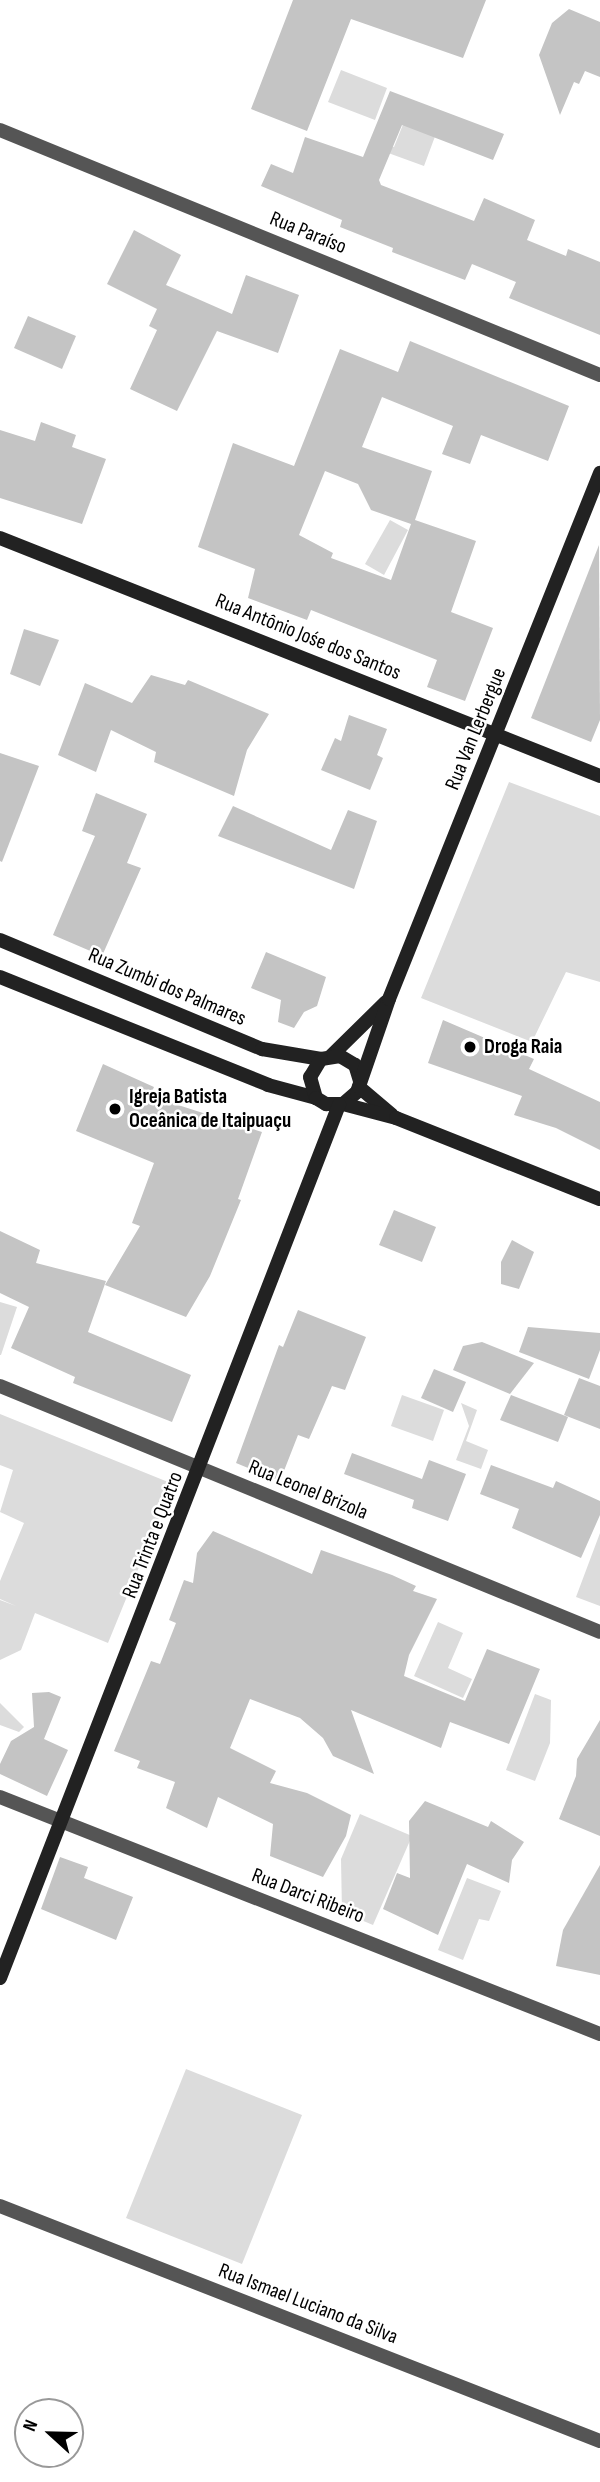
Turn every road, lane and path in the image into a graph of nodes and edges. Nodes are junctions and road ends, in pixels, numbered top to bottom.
1 (0, 130) edge
2 (600, 375) edge
3 (600, 473) edge
4 (0, 538) edge
5 (497, 734) junction
6 (600, 776) edge
7 (0, 940) edge
8 (0, 977) edge
9 (389, 999) junction
10 (326, 1057) junction
11 (359, 1084) junction
12 (316, 1098) junction
13 (341, 1105) junction
14 (396, 1118) junction
15 (600, 1199) edge
16 (0, 1386) edge
17 (201, 1468) junction
18 (600, 1632) edge
19 (0, 1797) edge
20 (63, 1822) junction
21 (0, 1978) edge
22 (600, 2034) edge
23 (0, 2206) edge
24 (600, 2441) edge

1 - 2 street, Rua Paraíso
3 - 5 street, Rua Van Lerbergue
4 - 5 street, Rua Antônio Jośe dos Santos
5 - 6 street, Rua Antônio Jośe dos Santos
5 - 9 street, Rua Van Lerbergue
7 - 10 street, Rua Zumbi dos Palmares
8 - 12 street
9 - 10 street, Rua Van Lerbergue
9 - 11 street, Rua Van Lerbergue
10 - 11 street
10 - 12 street
11 - 13 street
11 - 14 street
12 - 13 street
13 - 14 street
13 - 17 street, Rua Trinta e Quatro
14 - 15 street
16 - 17 street, Rua Leonel Brizola
17 - 18 street, Rua Leonel Brizola
17 - 20 street, Rua Trinta e Quatro
19 - 20 street, Rua Darci Ribeiro
20 - 21 street, Rua Trinta e Quatro
20 - 22 street, Rua Darci Ribeiro
23 - 24 street, Rua Ismael Luciano da Silva

